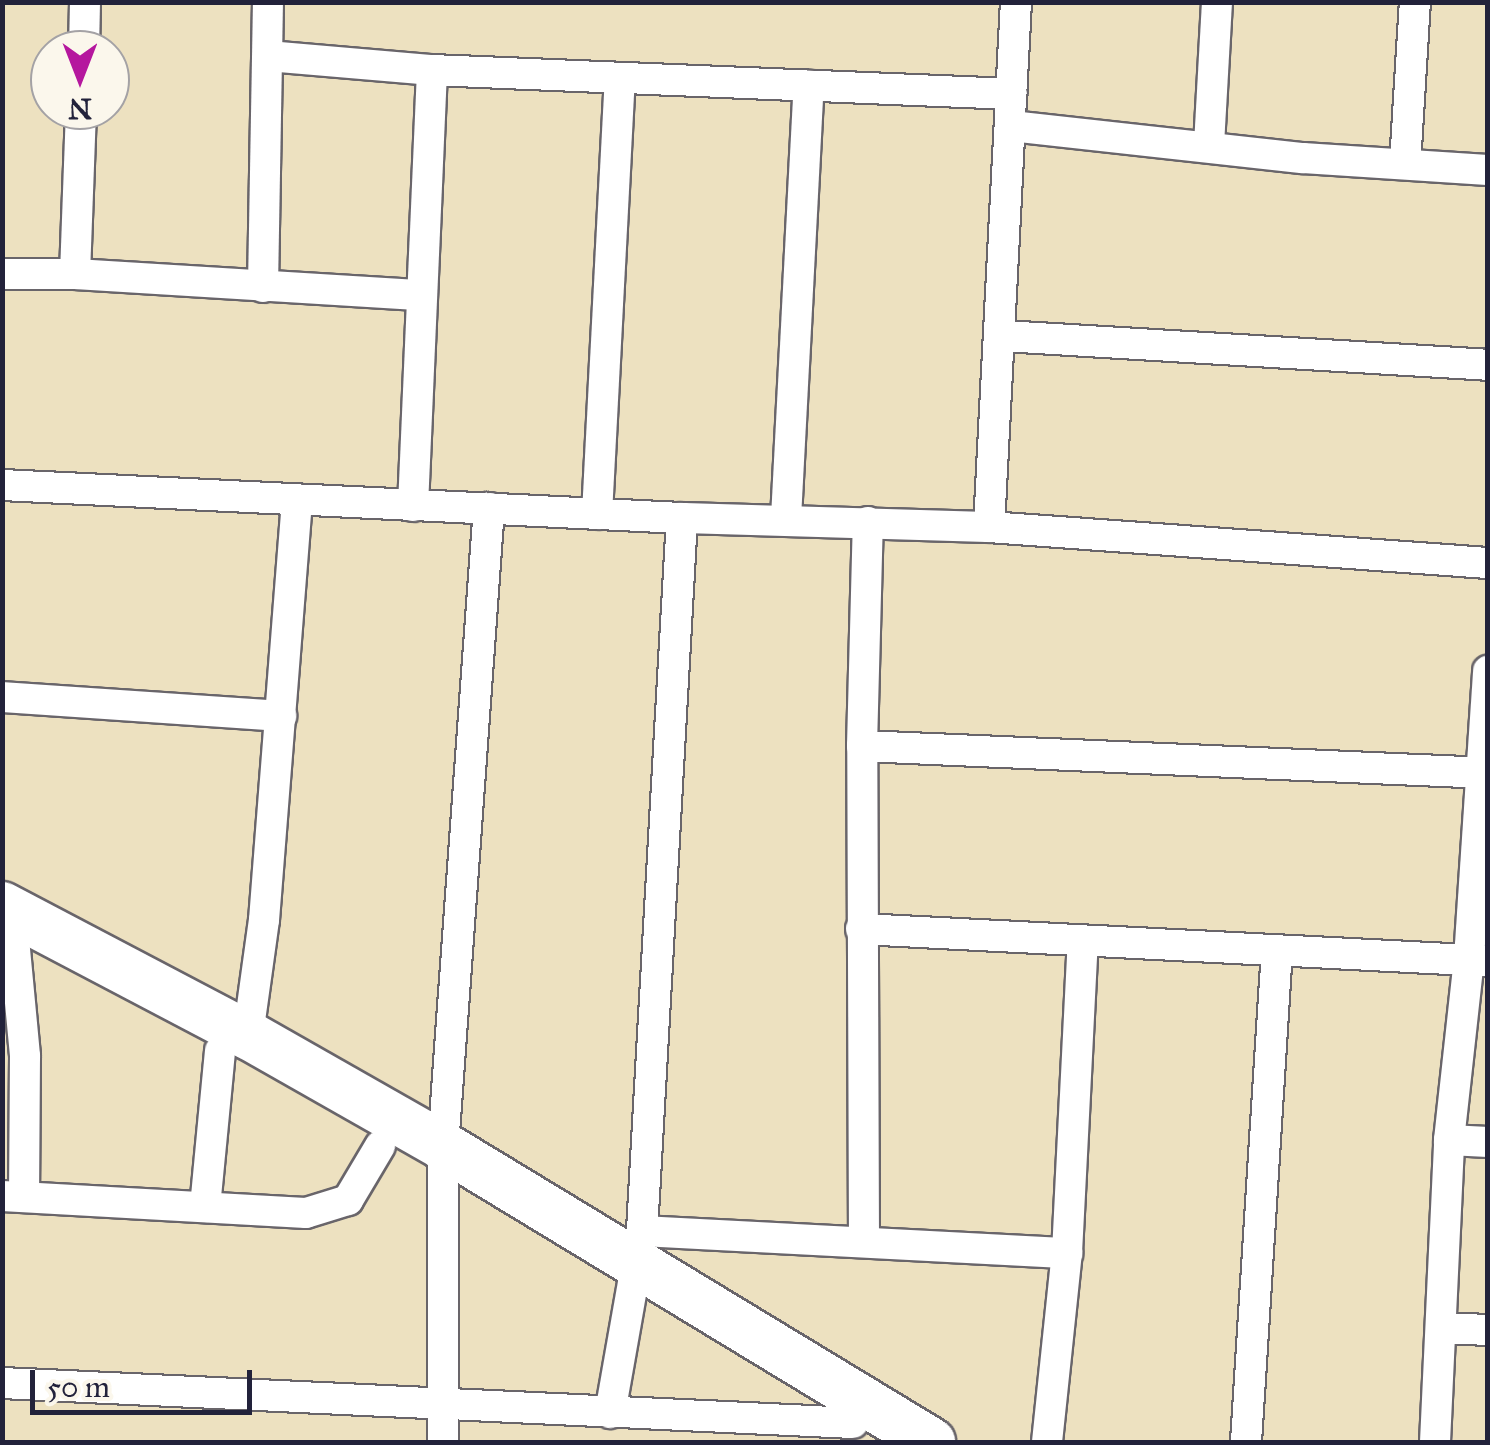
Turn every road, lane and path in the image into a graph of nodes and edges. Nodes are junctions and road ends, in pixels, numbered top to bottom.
1 (85, 2) edge
2 (268, 2) edge
3 (1016, 2) edge
4 (1218, 2) edge
5 (1415, 2) edge
6 (84, 30) edge
7 (268, 56) junction
8 (432, 70) junction
9 (620, 79) junction
10 (809, 86) junction
11 (1012, 94) junction
12 (1011, 126) junction
13 (81, 130) edge
14 (1210, 145) junction
15 (1405, 164) junction
16 (1488, 170) edge
17 (2, 274) edge
18 (76, 274) junction
19 (263, 286) junction
20 (421, 294) junction
21 (1002, 336) junction
22 (1488, 365) edge
23 (2, 486) edge
24 (297, 499) junction
25 (413, 506) junction
26 (488, 508) junction
27 (596, 514) junction
28 (682, 518) junction
29 (786, 518) junction
30 (868, 522) junction
31 (990, 528) junction
32 (1488, 563) edge
33 (1488, 670) edge
34 (2, 697) edge
35 (281, 716) junction
36 (862, 746) junction
37 (1486, 773) edge
38 (6, 926) edge
39 (861, 929) junction
40 (1084, 941) junction
41 (1276, 950) junction
42 (1478, 960) edge
43 (234, 1043) junction
44 (14, 1056) edge
45 (1449, 1140) junction
46 (1488, 1142) edge
47 (380, 1146) junction
48 (443, 1164) junction
49 (13, 1197) edge
50 (205, 1207) junction
51 (864, 1242) junction
52 (1067, 1252) junction
53 (636, 1261) junction
54 (1440, 1328) junction
55 (1488, 1330) edge
56 (2, 1383) edge
57 (444, 1404) junction
58 (610, 1413) junction
59 (869, 1433) edge
60 (443, 1442) edge
61 (931, 1442) edge
62 (1048, 1442) edge
63 (1246, 1442) edge
64 (1435, 1442) edge

1 - 6 street
2 - 7 street
3 - 11 street
4 - 14 street
5 - 15 street
7 - 8 street
7 - 19 street
8 - 9 street
8 - 20 street
9 - 10 street
9 - 27 street
10 - 11 street
10 - 29 street
11 - 12 street
12 - 14 street
12 - 21 street
13 - 18 street
14 - 15 street
15 - 16 street
17 - 18 street
18 - 19 street
19 - 20 street
20 - 25 street
21 - 22 street
21 - 31 street
23 - 24 street
24 - 25 street
24 - 35 street
25 - 26 street
26 - 27 street
26 - 48 street
27 - 28 street
28 - 29 street
28 - 53 street
29 - 30 street
30 - 31 street
30 - 36 street
31 - 32 street
33 - 37 street
34 - 35 street
35 - 43 street
36 - 37 street
36 - 39 street
37 - 42 street
38 - 43 main road
38 - 44 street
39 - 40 street
39 - 51 street
40 - 41 street
40 - 52 street
41 - 42 street
41 - 63 street
42 - 45 street
43 - 47 main road
43 - 48 main road
43 - 50 street
44 - 49 street
45 - 46 street
45 - 54 street
47 - 48 main road
47 - 50 street
48 - 53 main road
48 - 57 street
49 - 50 street
51 - 52 street
51 - 53 street
52 - 62 street
53 - 58 street
53 - 59 main road
53 - 61 main road
54 - 55 street
54 - 64 street
56 - 57 street
57 - 58 street
57 - 60 street
58 - 59 street

